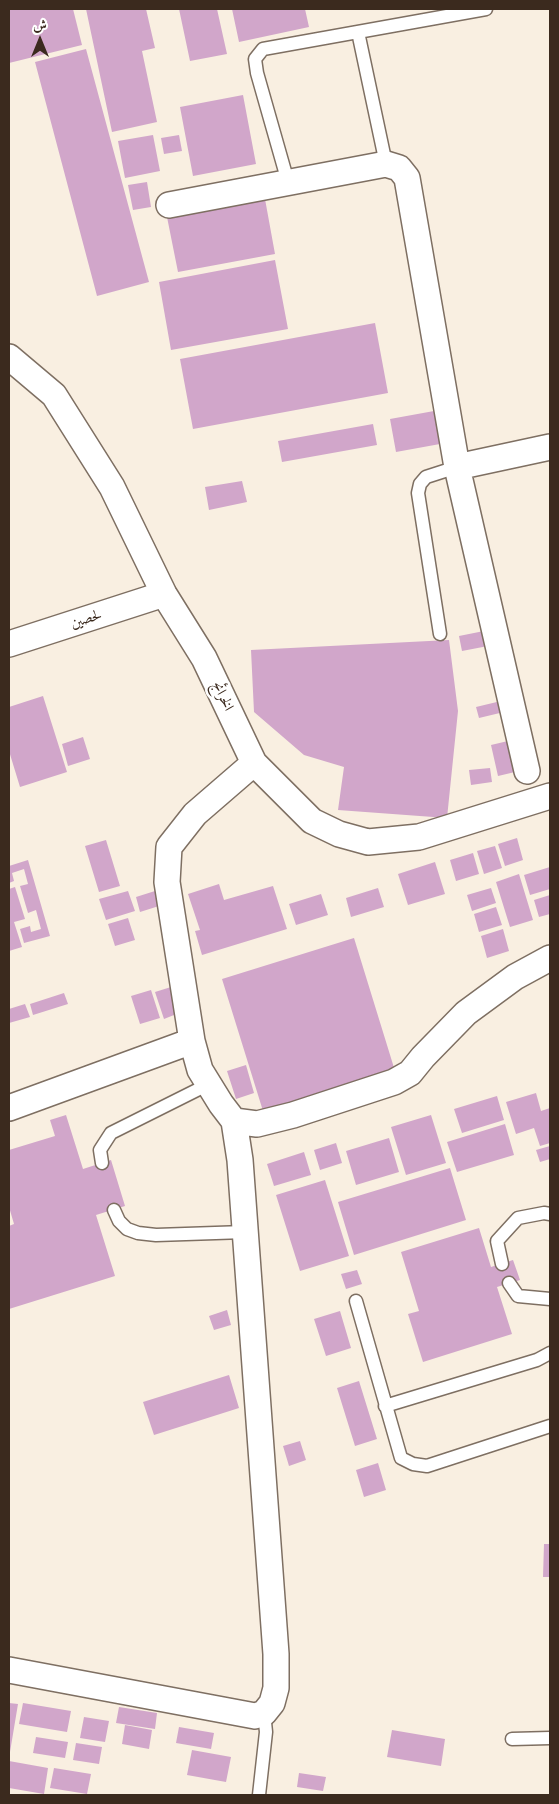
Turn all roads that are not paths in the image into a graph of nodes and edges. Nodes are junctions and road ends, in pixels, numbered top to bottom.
1 (486, 9) edge
2 (358, 32) junction
3 (386, 164) junction
4 (288, 182) junction
5 (169, 205) dead end
6 (9, 357) edge
7 (550, 447) edge
8 (457, 467) junction
9 (164, 594) junction
10 (440, 634) dead end
11 (9, 644) edge
12 (254, 763) junction
13 (527, 771) dead end
14 (550, 796) edge
15 (550, 958) edge
16 (192, 1041) junction
17 (208, 1084) junction
18 (9, 1108) edge
19 (234, 1121) junction
20 (102, 1163) dead end
21 (114, 1210) dead end
22 (550, 1214) edge
23 (245, 1232) junction
24 (502, 1264) dead end
25 (509, 1283) dead end
26 (550, 1299) edge
27 (356, 1301) dead end
28 (550, 1354) edge
29 (385, 1406) junction
30 (550, 1426) edge
31 (9, 1670) edge
32 (264, 1713) junction
33 (550, 1738) edge
34 (512, 1739) dead end
35 (259, 1795) edge

1 - 2 lane
2 - 3 lane
2 - 4 lane
3 - 4 street
3 - 8 street
4 - 5 street
6 - 9 street, الخرائج
7 - 8 street
8 - 10 lane
8 - 13 street
9 - 11 street, لحصين
9 - 12 street, الخرائج
12 - 14 street, الخرائج
12 - 16 street
15 - 19 street
16 - 17 street
16 - 18 street
17 - 19 street
17 - 20 lane
19 - 23 street
21 - 23 lane
22 - 24 lane
23 - 32 street
25 - 26 lane
27 - 29 lane
28 - 29 lane
29 - 30 lane
31 - 32 street
32 - 35 lane
33 - 34 lane

